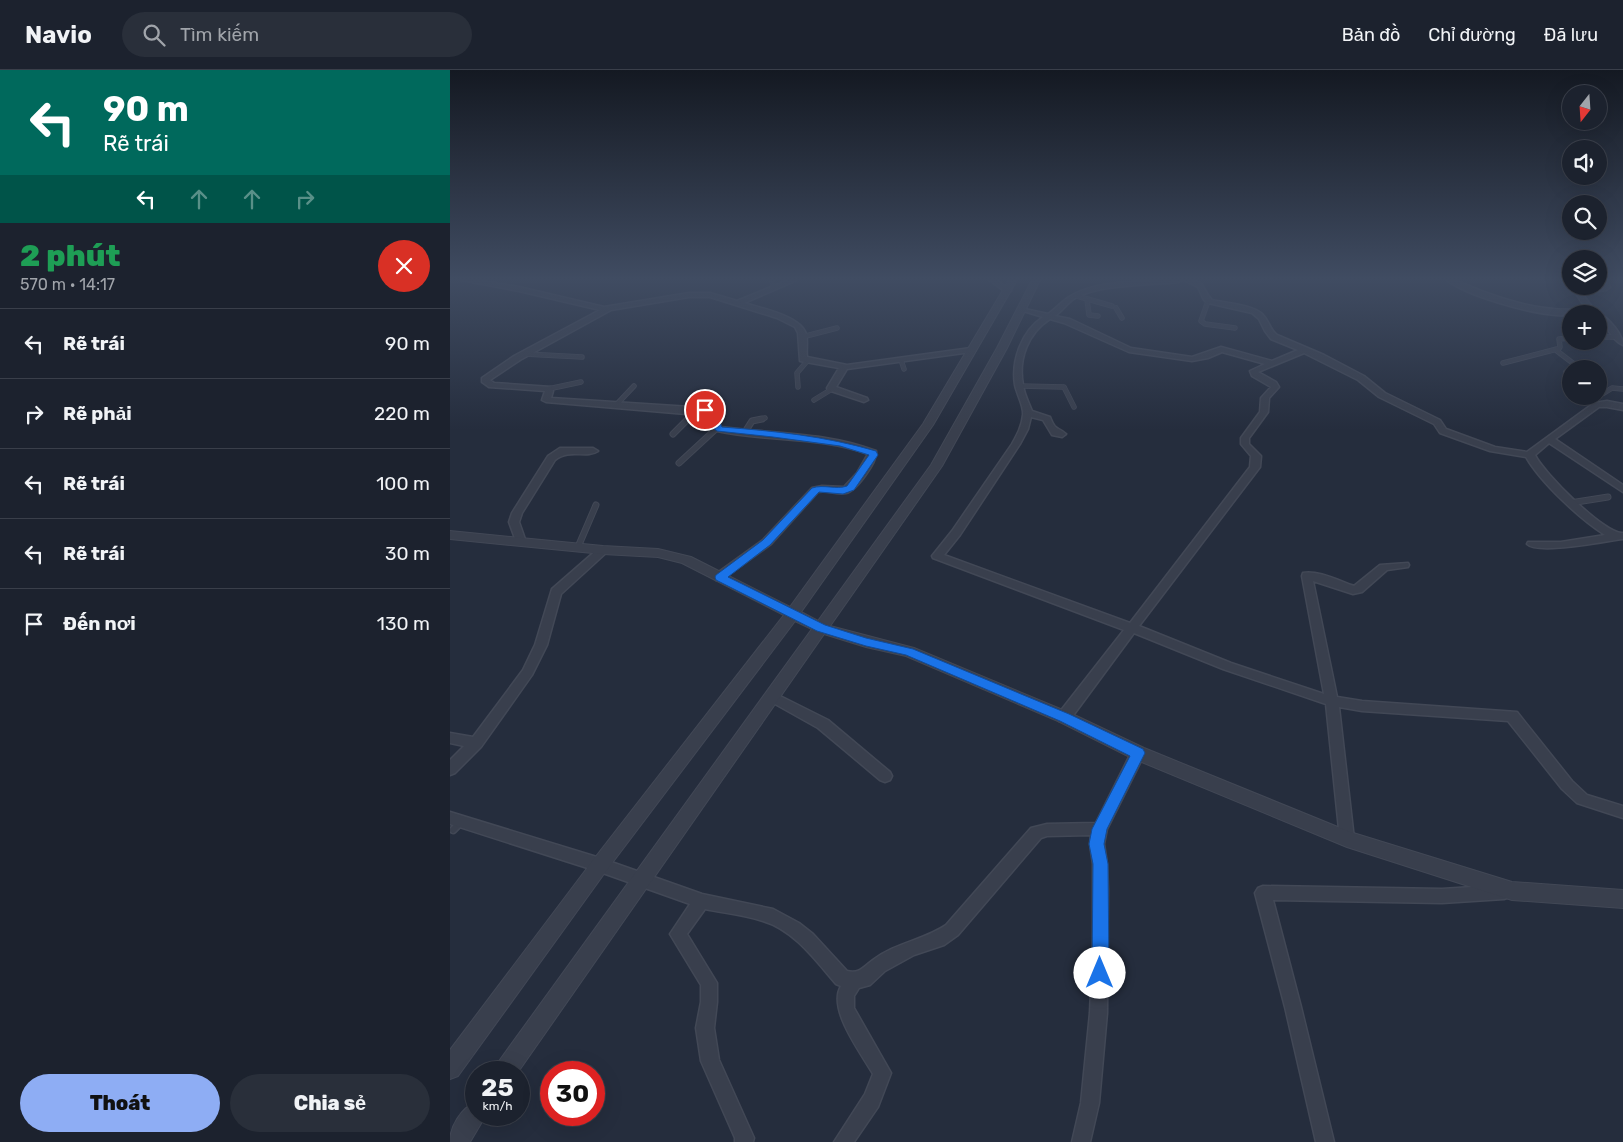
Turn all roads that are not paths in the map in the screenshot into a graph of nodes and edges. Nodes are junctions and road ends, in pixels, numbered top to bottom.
1 (569, 330) edge
2 (799, 330) edge
3 (829, 330) edge
4 (983, 330) edge
5 (1010, 330) edge
6 (1033, 330) edge
7 (1088, 330) edge
8 (1269, 330) edge
9 (1612, 330) edge
10 (802, 337) junction
11 (1607, 337) edge
12 (1616, 337) junction
13 (1562, 339) edge
14 (1623, 343) edge
15 (1557, 349) junction
16 (971, 350) junction
17 (1304, 350) junction
18 (525, 354) junction
19 (582, 357) dead end
20 (808, 360) junction
21 (901, 360) junction
22 (1569, 360) edge
23 (1272, 363) junction
24 (1503, 363) dead end
25 (844, 367) junction
26 (904, 369) dead end
27 (581, 382) dead end
28 (634, 386) dead end
29 (798, 386) dead end
30 (1019, 386) junction
31 (548, 389) junction
32 (832, 389) junction
33 (1623, 389) edge
34 (1607, 391) edge
35 (814, 400) dead end
36 (864, 400) dead end
37 (617, 404) junction
38 (1621, 406) edge
39 (1074, 407) dead end
40 (696, 411) junction
41 (1028, 413) junction
42 (765, 418) dead end
43 (717, 428) junction
44 (744, 432) junction
45 (673, 434) dead end
46 (1062, 434) dead end
47 (1549, 439) junction
48 (593, 451) dead end
49 (1530, 455) junction
50 (679, 463) dead end
51 (1623, 488) edge
52 (1608, 497) dead end
53 (1570, 503) junction
54 (596, 505) dead end
55 (450, 536) edge
56 (1619, 537) edge
57 (521, 542) junction
58 (1532, 544) dead end
59 (578, 547) junction
60 (602, 550) junction
61 (1404, 565) dead end
62 (720, 577) junction
63 (792, 614) junction
64 (821, 628) junction
65 (1132, 628) junction
66 (772, 697) junction
67 (1332, 700) junction
68 (1064, 717) junction
69 (450, 738) edge
70 (476, 743) junction
71 (1138, 753) junction
72 (450, 769) edge
73 (885, 776) dead end
74 (1623, 812) edge
75 (455, 823) edge
76 (1100, 829) junction
77 (1347, 839) junction
78 (600, 865) junction
79 (642, 879) junction
80 (1512, 891) junction
81 (1623, 899) edge
82 (702, 900) junction
83 (854, 981) junction
84 (513, 1061) edge
85 (450, 1068) edge
86 (467, 1126) edge
87 (456, 1142) edge
88 (744, 1142) edge
89 (843, 1142) edge
90 (1081, 1142) edge
91 (1325, 1142) edge

1 - 18 street
2 - 10 street
3 - 10 lane
4 - 16 street
5 - 64 street
6 - 30 street
7 - 23 street
8 - 17 street
9 - 12 street
10 - 20 street
11 - 12 lane
12 - 14 street
13 - 15 lane
15 - 22 lane
15 - 24 lane
16 - 21 street
16 - 63 street
17 - 23 street
17 - 49 street
18 - 19 lane
18 - 31 street
20 - 25 street
20 - 29 lane
21 - 25 street
21 - 26 lane
23 - 65 street
25 - 32 street
27 - 31 lane
28 - 37 lane
30 - 39 lane
30 - 41 street
31 - 37 street
32 - 35 lane
32 - 36 street
33 - 34 lane
37 - 40 street
38 - 47 street
40 - 43 street
40 - 45 lane
41 - 46 street
41 - 65 street
42 - 44 lane
43 - 44 street
43 - 50 lane
44 - 62 street
47 - 49 street
47 - 51 street
48 - 57 street
49 - 53 street
52 - 53 lane
53 - 56 street
54 - 59 lane
55 - 57 street
56 - 58 street
57 - 59 street
59 - 60 street
60 - 62 street
60 - 70 street
61 - 67 street
62 - 63 street
63 - 64 street
63 - 78 street
64 - 66 street
64 - 68 street
65 - 67 street
65 - 68 street
66 - 73 street
66 - 79 street
67 - 74 street
67 - 77 street
68 - 71 street
69 - 70 street
70 - 72 street
71 - 76 street
71 - 77 street
75 - 78 street
76 - 83 street
76 - 90 street
77 - 80 street
78 - 79 street
78 - 85 street
79 - 82 street
79 - 84 street
80 - 81 street
80 - 91 street
82 - 83 street
82 - 88 street
83 - 89 street
86 - 87 street

